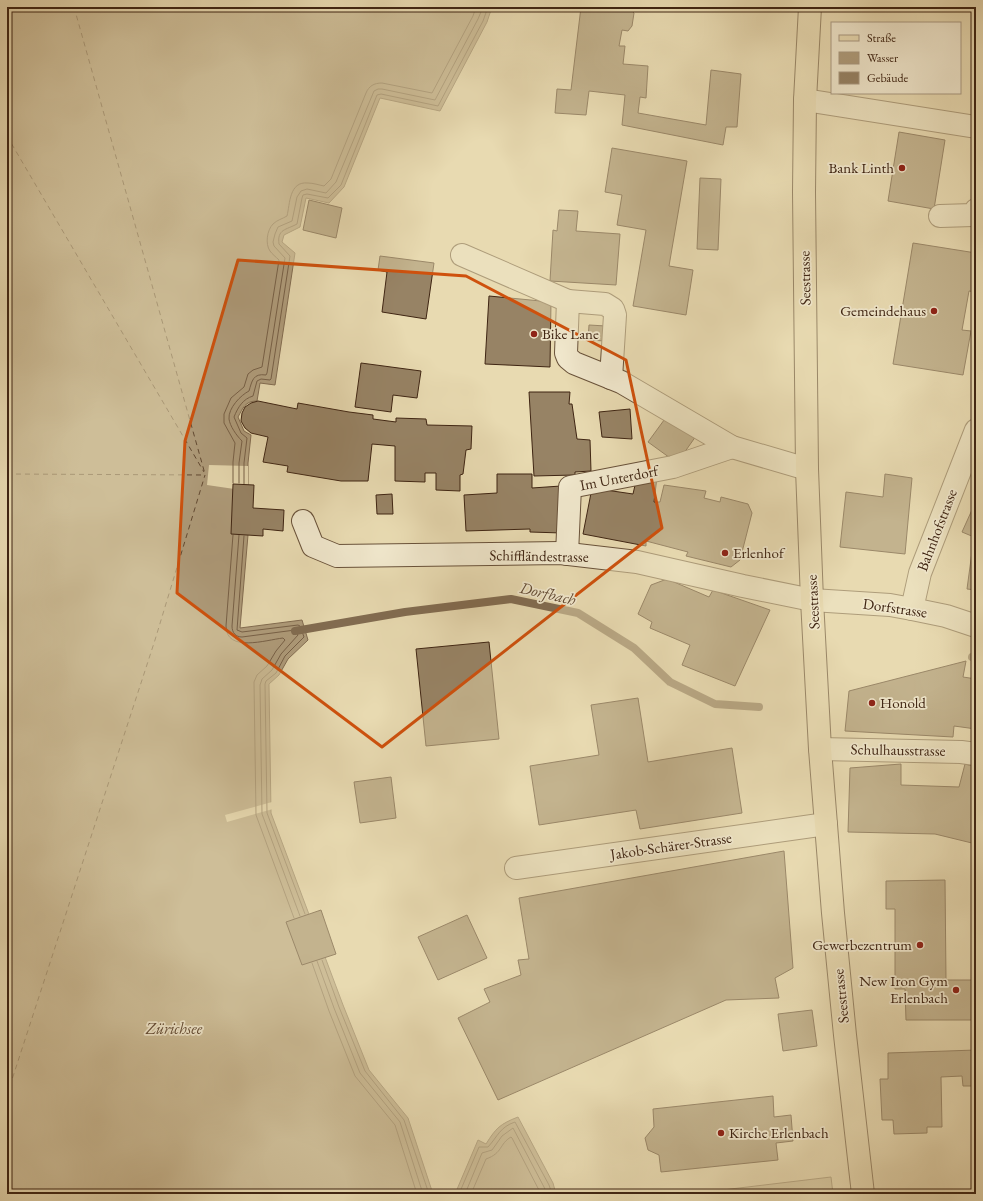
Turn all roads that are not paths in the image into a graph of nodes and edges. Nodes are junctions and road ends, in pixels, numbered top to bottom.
1 (810, 7) edge
2 (805, 100) junction
3 (976, 127) edge
4 (976, 210) edge
5 (940, 216) dead end
6 (462, 254) dead end
7 (568, 301) junction
8 (611, 378) junction
9 (976, 430) edge
10 (732, 447) junction
11 (807, 469) junction
12 (303, 521) dead end
13 (567, 554) junction
14 (812, 600) junction
15 (912, 609) junction
16 (976, 626) edge
17 (820, 748) junction
18 (976, 754) edge
19 (826, 824) junction
20 (516, 868) dead end
21 (863, 1194) edge

1 - 2 main road, Seestrasse
2 - 3 street
2 - 11 main road, Seestrasse
4 - 5 street
6 - 7 street
7 - 8 street
7 - 8 street
8 - 10 street
9 - 15 street, Bahnhofstrasse
10 - 11 street
10 - 13 street, Im Unterdorf
11 - 14 main road, Seestrasse
12 - 13 street, Schiffländestrasse
13 - 14 street, Schiffländestrasse
14 - 15 street, Dorfstrasse
14 - 17 main road, Seestrasse
15 - 16 street, Dorfstrasse
17 - 18 street, Schulhausstrasse
17 - 19 main road, Seestrasse
19 - 20 street, Jakob-Schärer-Strasse
19 - 21 main road, Seestrasse

